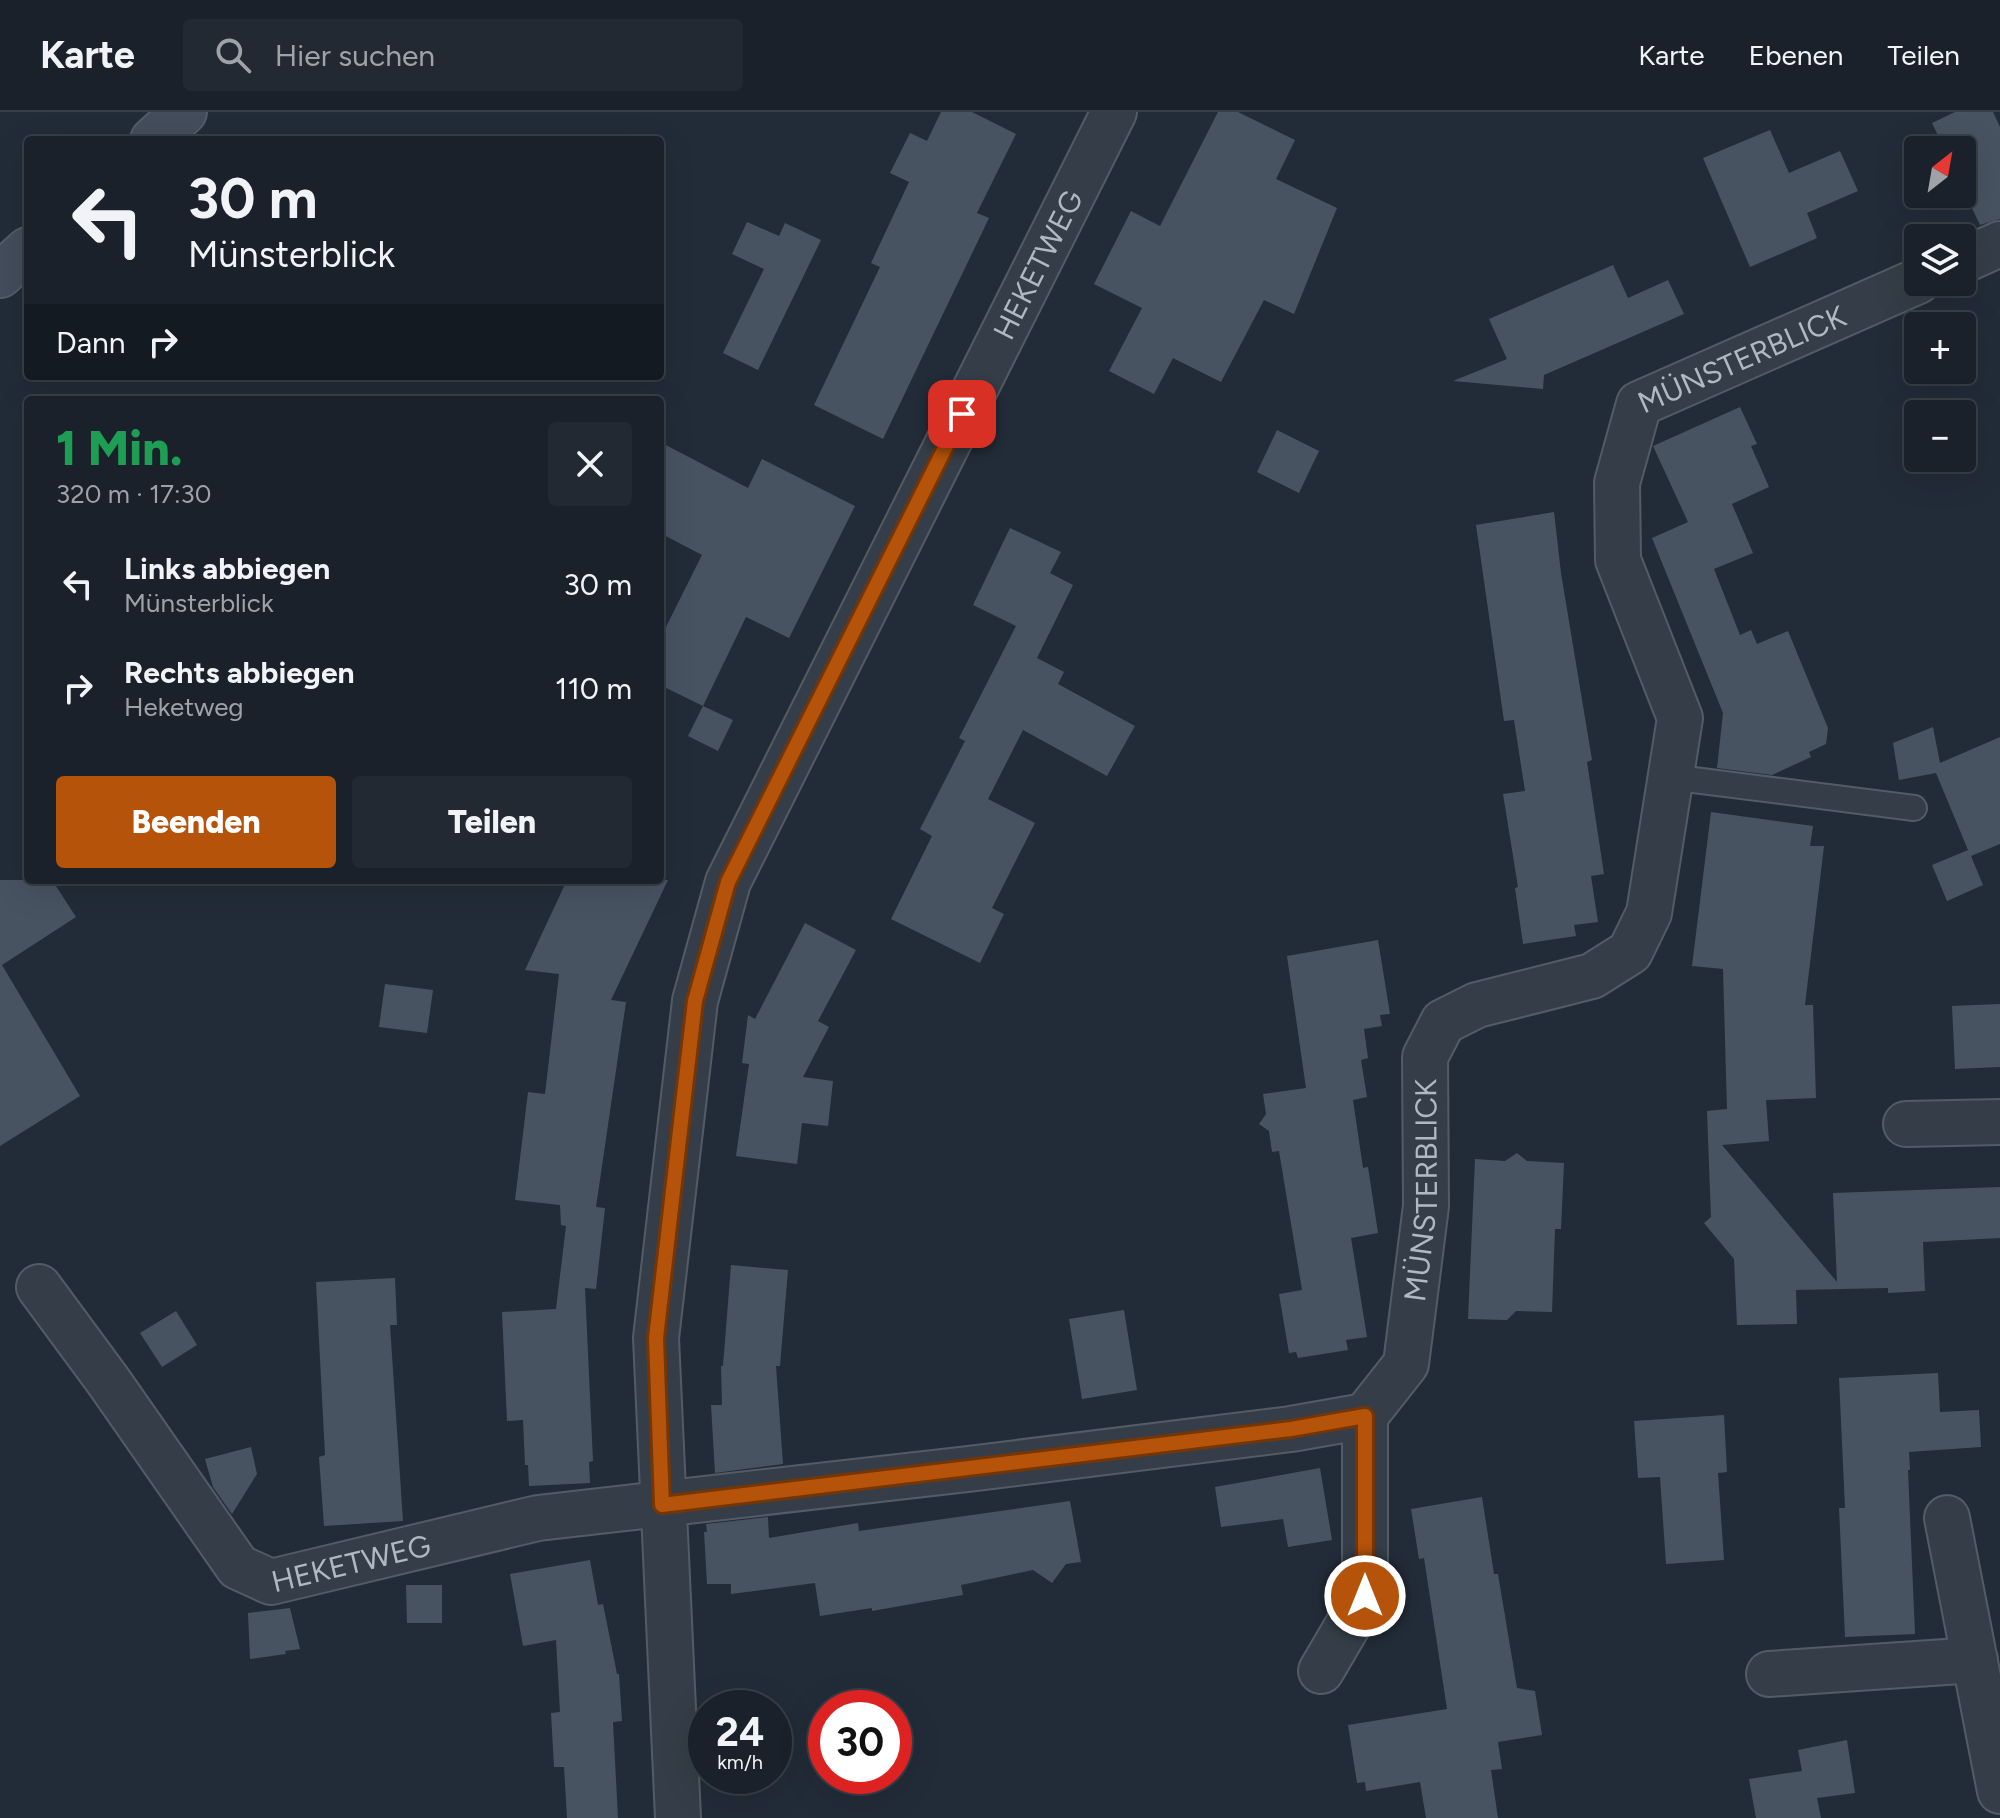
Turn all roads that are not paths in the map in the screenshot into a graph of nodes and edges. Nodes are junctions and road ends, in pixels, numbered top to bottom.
1 (184, 112) edge
2 (1114, 112) edge
3 (157, 136) edge
4 (2000, 244) edge
5 (24, 254) edge
6 (1976, 255) edge
7 (0, 275) edge
8 (1904, 287) edge
9 (1670, 777) junction
10 (1914, 808) dead end
11 (2000, 1122) edge
12 (1906, 1124) dead end
13 (39, 1287) dead end
14 (1365, 1416) junction
15 (662, 1505) junction
16 (1947, 1518) dead end
17 (1975, 1660) junction
18 (1321, 1671) dead end
19 (1769, 1674) dead end
20 (2000, 1791) edge
21 (678, 1818) edge

1 - 3 street
2 - 15 street, HEKETWEG
4 - 6 street
5 - 7 street
8 - 9 street, MÜNSTERBLICK
9 - 10 lane
9 - 14 street, MÜNSTERBLICK
11 - 12 street
13 - 15 street, HEKETWEG
14 - 15 street
14 - 18 street
15 - 21 street, HEKETWEG
16 - 17 street
17 - 19 street
17 - 20 street

